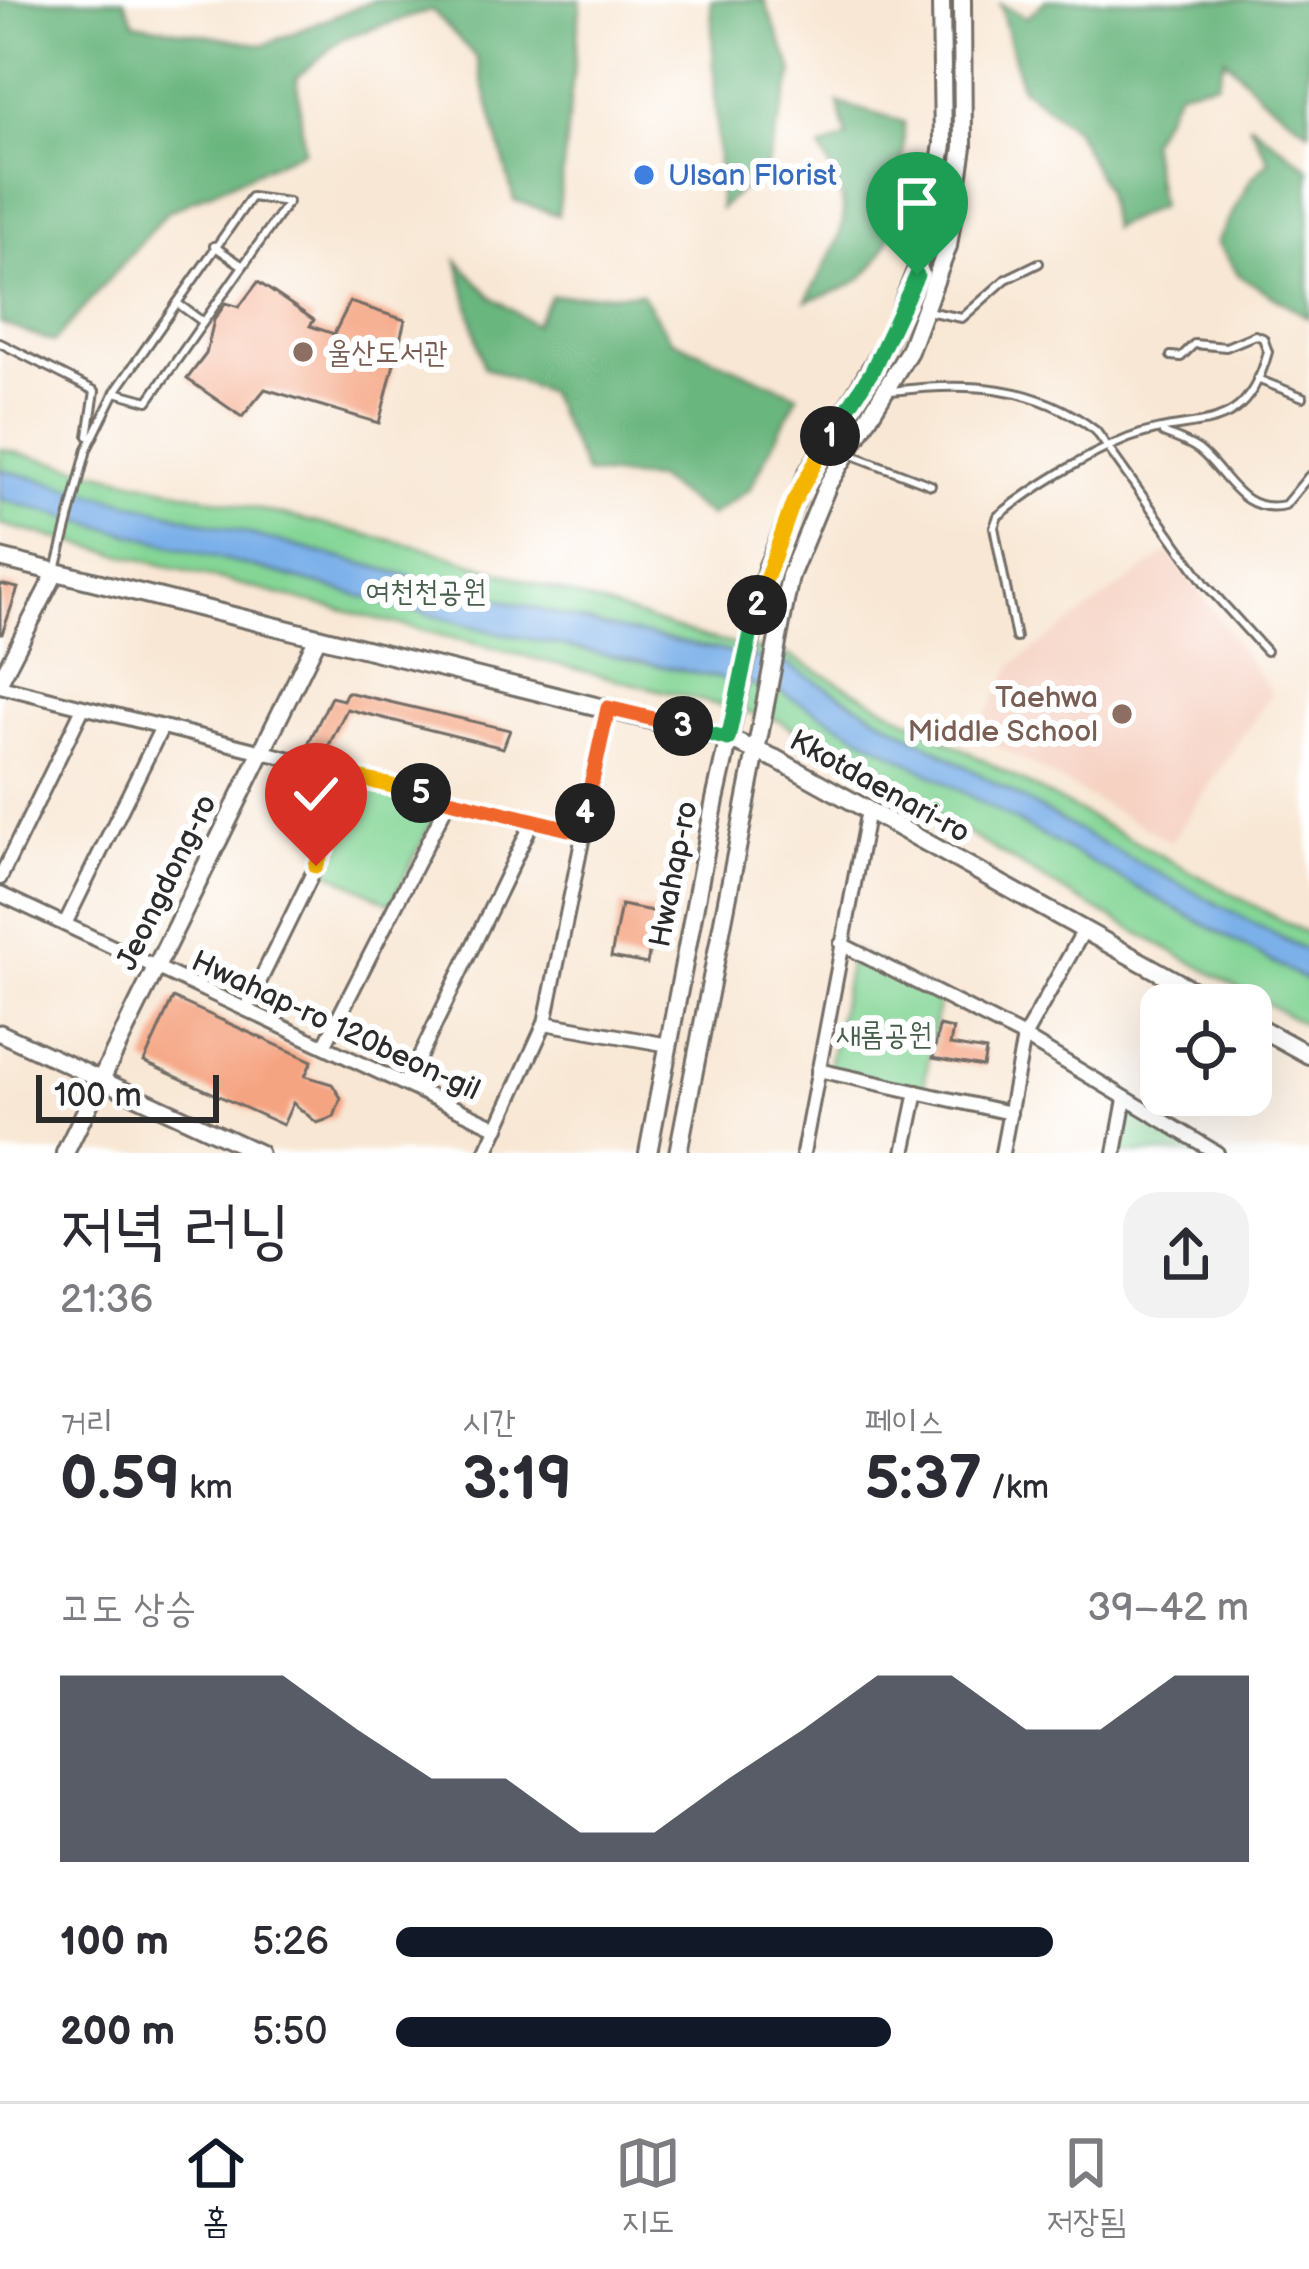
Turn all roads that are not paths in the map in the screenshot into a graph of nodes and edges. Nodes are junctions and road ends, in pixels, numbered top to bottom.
1 (941, 0) edge
2 (962, 0) edge
3 (214, 247) junction
4 (1039, 263) dead end
5 (243, 266) junction
6 (176, 303) junction
7 (927, 310) junction
8 (203, 322) junction
9 (0, 343) edge
10 (1171, 356) dead end
11 (1257, 379) junction
12 (887, 391) junction
13 (115, 392) junction
14 (1303, 398) dead end
15 (1161, 433) junction
16 (1109, 448) junction
17 (87, 451) junction
18 (847, 452) junction
19 (1309, 476) edge
20 (931, 485) dead end
21 (0, 558) edge
22 (56, 572) junction
23 (318, 637) junction
24 (1016, 638) dead end
25 (1266, 651) dead end
26 (0, 684) edge
27 (608, 708) junction
28 (82, 710) junction
29 (161, 729) junction
30 (728, 739) junction
31 (754, 748) junction
32 (258, 755) junction
33 (359, 778) junction
34 (448, 800) junction
35 (868, 810) junction
36 (532, 821) junction
37 (581, 832) junction
38 (0, 878) edge
39 (0, 894) edge
40 (65, 925) junction
41 (1084, 930) junction
42 (841, 944) junction
43 (154, 966) junction
44 (1181, 984) edge
45 (246, 1010) junction
46 (545, 1023) junction
47 (0, 1033) edge
48 (1272, 1035) edge
49 (1024, 1037) junction
50 (668, 1045) junction
51 (325, 1046) junction
52 (1309, 1055) edge
53 (818, 1070) junction
54 (101, 1078) junction
55 (406, 1084) junction
56 (917, 1092) junction
57 (1125, 1099) junction
58 (1010, 1113) junction
59 (498, 1128) junction
60 (65, 1153) edge
61 (259, 1153) edge
62 (486, 1153) edge
63 (649, 1153) edge
64 (678, 1153) edge
65 (802, 1153) edge
66 (904, 1153) edge
67 (1002, 1153) edge
68 (1115, 1153) edge
69 (1217, 1153) edge

1 - 30 main road, Hwahap-ro
2 - 7 main road, Hwahap-ro
3 - 5 lane
3 - 5 lane
3 - 6 lane
4 - 7 lane
5 - 8 lane
6 - 8 lane
6 - 13 lane
7 - 12 main road, Hwahap-ro
8 - 13 lane
9 - 17 lane
10 - 11 lane
11 - 14 lane
11 - 15 lane
12 - 16 lane
12 - 18 main road, Hwahap-ro
13 - 17 lane
15 - 16 lane
15 - 19 lane
16 - 24 lane
16 - 25 lane
17 - 22 lane
18 - 20 lane
18 - 31 main road, Hwahap-ro
21 - 22 main road, Kkotdaenari-ro
22 - 23 main road, Kkotdaenari-ro
22 - 26 street
23 - 27 main road, Kkotdaenari-ro
23 - 32 main road, Jeongdong-ro
26 - 28 street
27 - 30 main road, Kkotdaenari-ro
27 - 37 street
28 - 29 street
28 - 38 street
29 - 32 street
29 - 40 street
30 - 31 main road, Kkotdaenari-ro
30 - 50 main road, Hwahap-ro
31 - 35 main road, Kkotdaenari-ro
31 - 64 main road, Hwahap-ro
32 - 33 street
32 - 43 main road, Jeongdong-ro
33 - 34 street
33 - 45 street
34 - 36 street
34 - 51 street
35 - 41 main road, Kkotdaenari-ro
35 - 42 street
36 - 37 street
36 - 55 street
37 - 46 street
39 - 40 street, Hwahap-ro 120beon-gil
40 - 43 street, Hwahap-ro 120beon-gil
41 - 44 main road, Kkotdaenari-ro
41 - 49 street
42 - 49 street
42 - 53 street
43 - 45 street, Hwahap-ro 120beon-gil
43 - 54 main road, Jeongdong-ro
45 - 51 street, Hwahap-ro 120beon-gil
46 - 50 street
46 - 59 street
47 - 54 street
48 - 52 main road
49 - 57 street
49 - 58 street
50 - 63 main road, Hwahap-ro
51 - 55 street, Hwahap-ro 120beon-gil
53 - 56 street
53 - 65 street
54 - 60 main road, Jeongdong-ro
54 - 61 street
55 - 59 street, Hwahap-ro 120beon-gil
56 - 58 street
56 - 66 street
57 - 68 street
57 - 69 street
58 - 67 street
59 - 62 street

